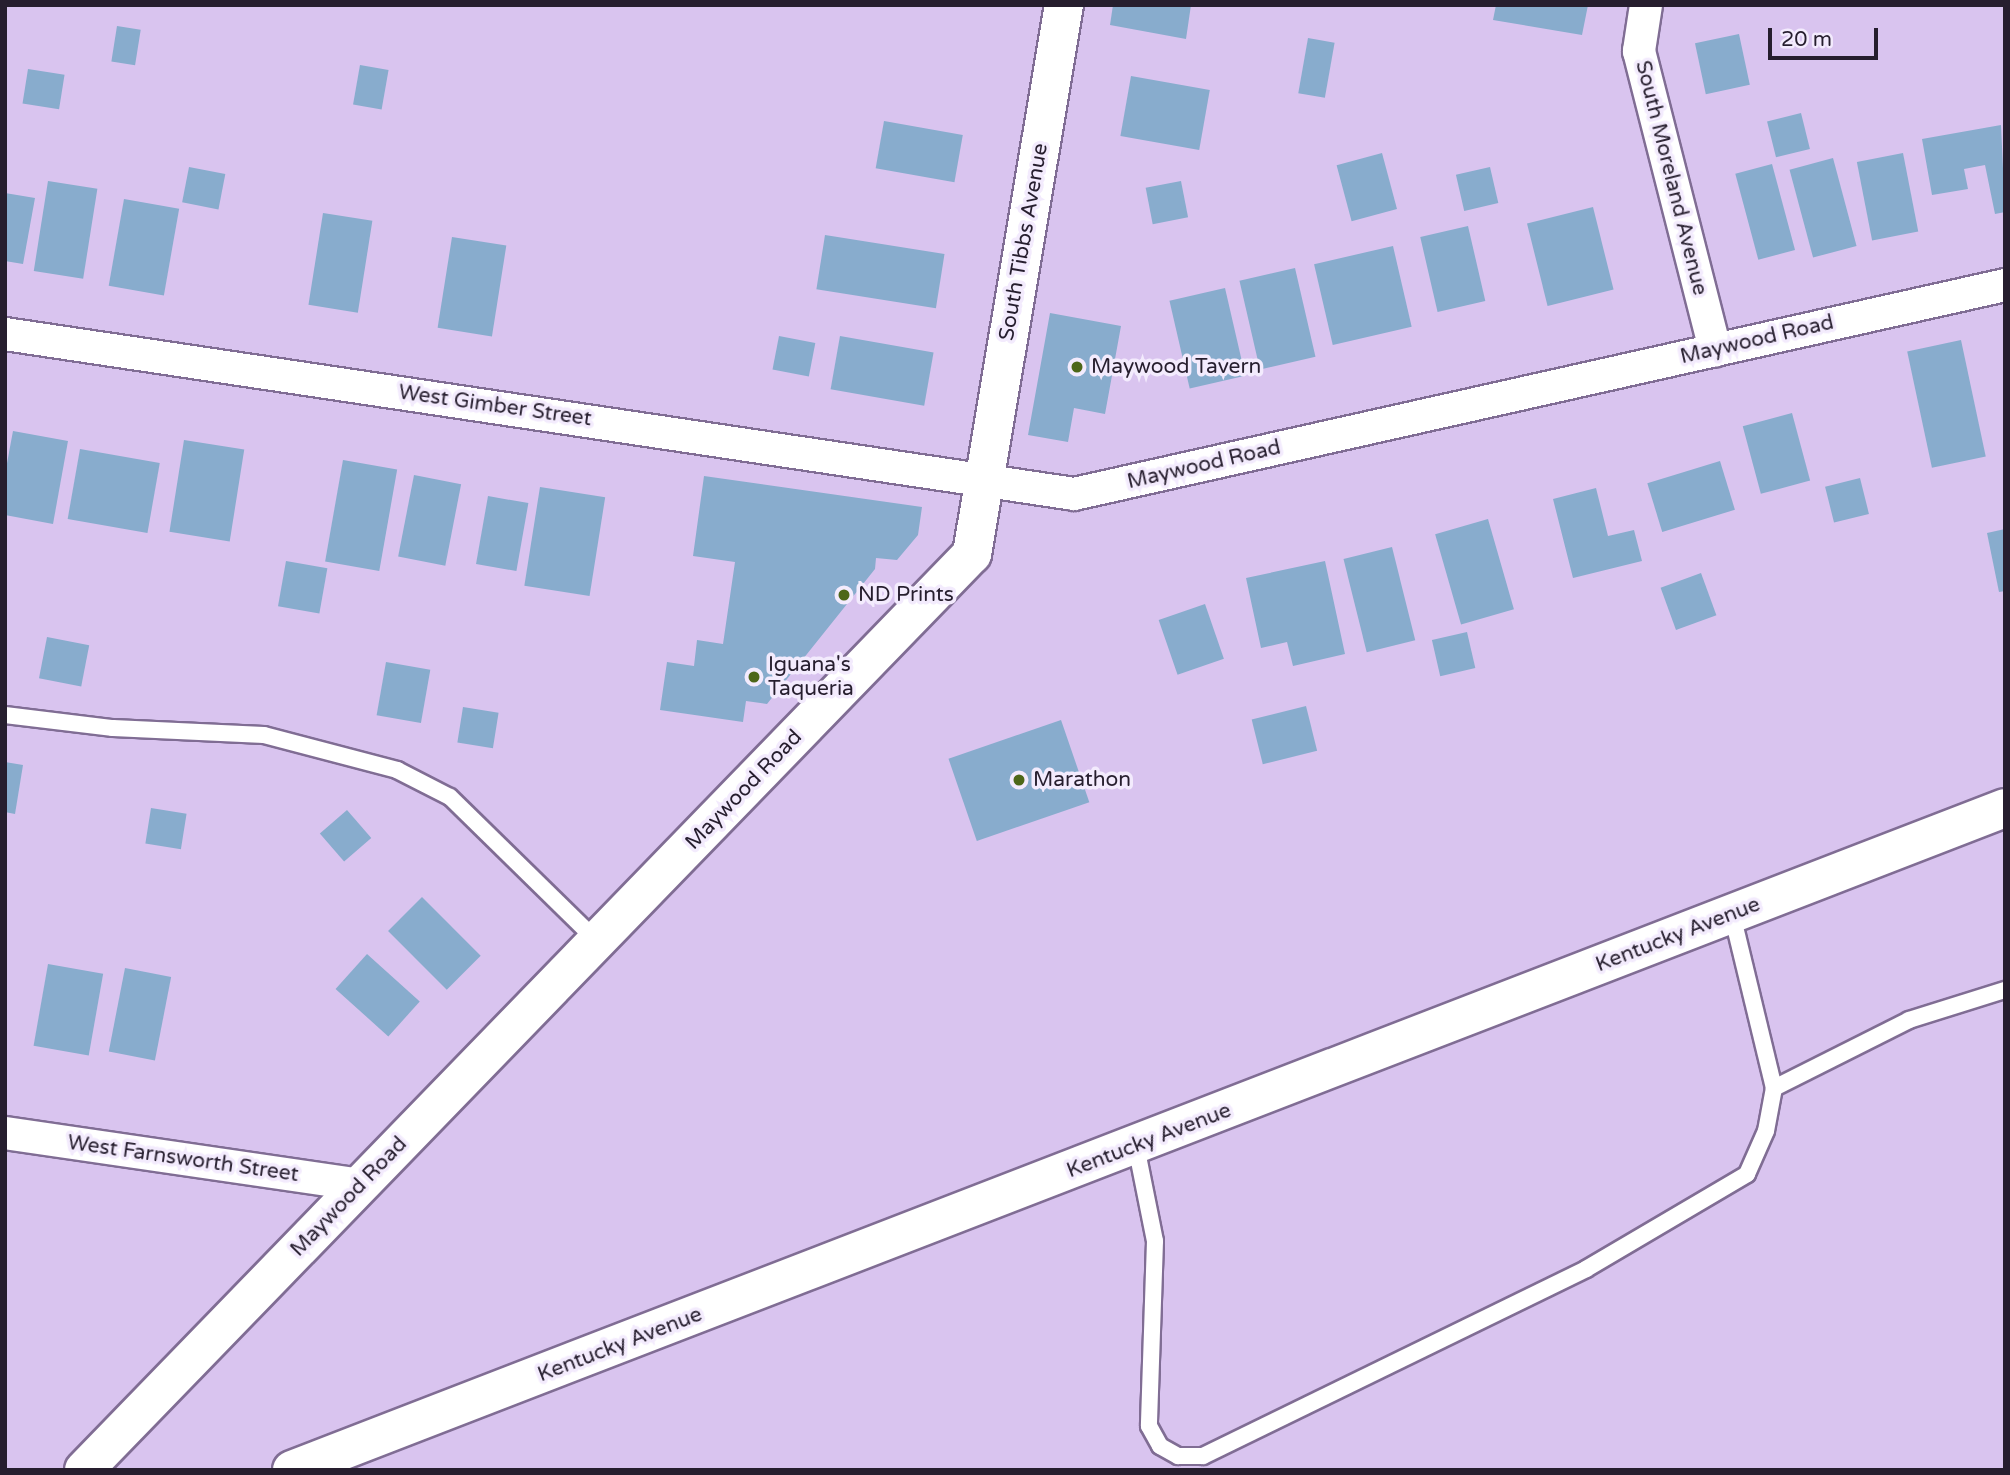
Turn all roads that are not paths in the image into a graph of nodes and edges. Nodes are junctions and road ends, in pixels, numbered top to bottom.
1 (1064, 5) edge
2 (1646, 5) edge
3 (2005, 285) edge
4 (5, 334) edge
5 (1715, 349) junction
6 (984, 478) junction
7 (5, 715) edge
8 (2005, 808) edge
9 (1732, 914) junction
10 (598, 941) junction
11 (2005, 990) edge
12 (1774, 1087) junction
13 (5, 1133) edge
14 (1136, 1146) junction
15 (361, 1185) junction
16 (84, 1470) edge
17 (292, 1470) edge

1 - 6 main road, South Tibbs Avenue
2 - 5 street, South Moreland Avenue
3 - 5 street, Maywood Road
4 - 6 street, West Gimber Street
5 - 6 street, Maywood Road
6 - 10 main road, Maywood Road
7 - 10 lane
8 - 9 main road, Kentucky Avenue
9 - 12 lane
9 - 14 main road, Kentucky Avenue
10 - 15 main road, Maywood Road
11 - 12 lane
12 - 14 lane
13 - 15 street, West Farnsworth Street
14 - 17 main road, Kentucky Avenue
15 - 16 main road, Maywood Road

